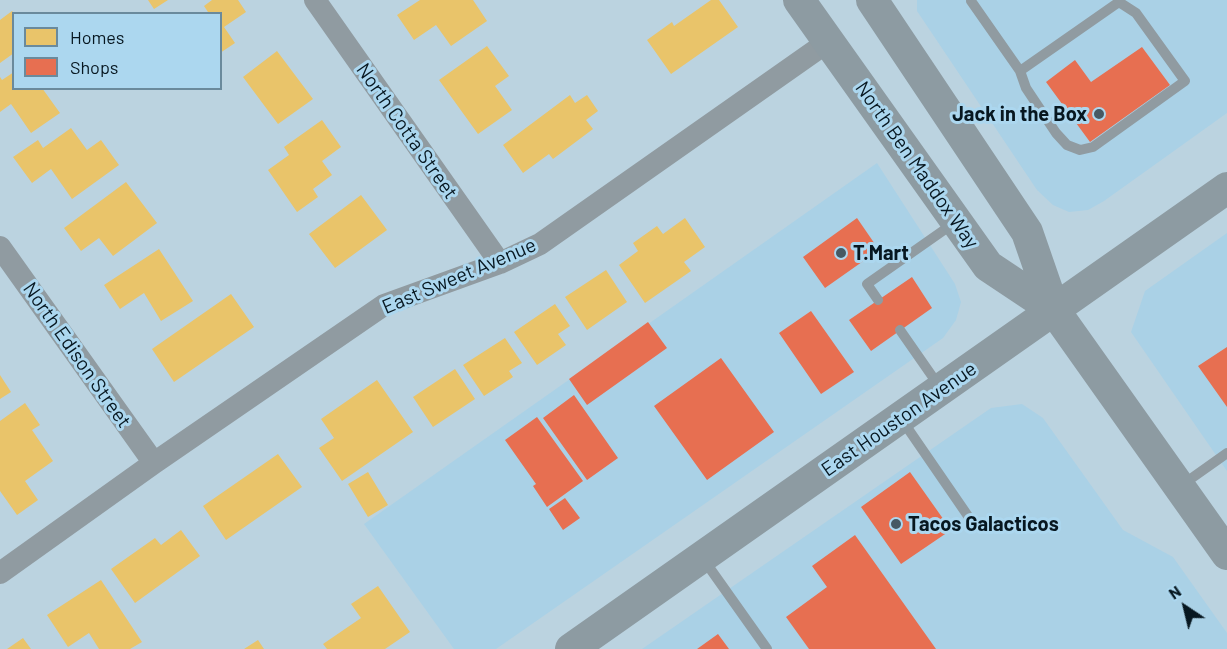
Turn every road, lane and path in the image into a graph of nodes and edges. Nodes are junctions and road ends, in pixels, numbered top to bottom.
1 (315, 0) edge
2 (799, 0) edge
3 (873, 0) edge
4 (971, 1) edge
5 (1119, 1) edge
6 (829, 41) junction
7 (1020, 71) junction
8 (1227, 188) edge
9 (956, 221) junction
10 (0, 247) edge
11 (500, 263) junction
12 (878, 300) dead end
13 (1053, 310) junction
14 (900, 330) dead end
15 (941, 389) junction
16 (901, 418) junction
17 (1227, 453) edge
18 (154, 464) junction
19 (1180, 487) junction
20 (968, 516) dead end
21 (1227, 554) edge
22 (702, 558) junction
23 (0, 573) edge
24 (574, 648) edge
25 (768, 649) edge

1 - 11 street, North Cotta Street
2 - 6 main road, North Ben Maddox Way
3 - 13 main road, North Ben Maddox Way
4 - 7 lane
5 - 7 lane
5 - 7 lane
6 - 9 main road, North Ben Maddox Way
6 - 11 street, East Sweet Avenue
8 - 13 main road, East Houston Avenue
9 - 12 lane
9 - 13 main road, North Ben Maddox Way
10 - 18 street, North Edison Street
11 - 18 street, East Sweet Avenue
13 - 15 main road, East Houston Avenue
13 - 19 main road, North Ben Maddox Way
14 - 15 lane
15 - 16 main road, East Houston Avenue
16 - 20 lane
16 - 22 main road, East Houston Avenue
17 - 19 lane
18 - 23 street, East Sweet Avenue
19 - 21 main road, North Ben Maddox Way
22 - 24 main road, East Houston Avenue
22 - 25 lane

